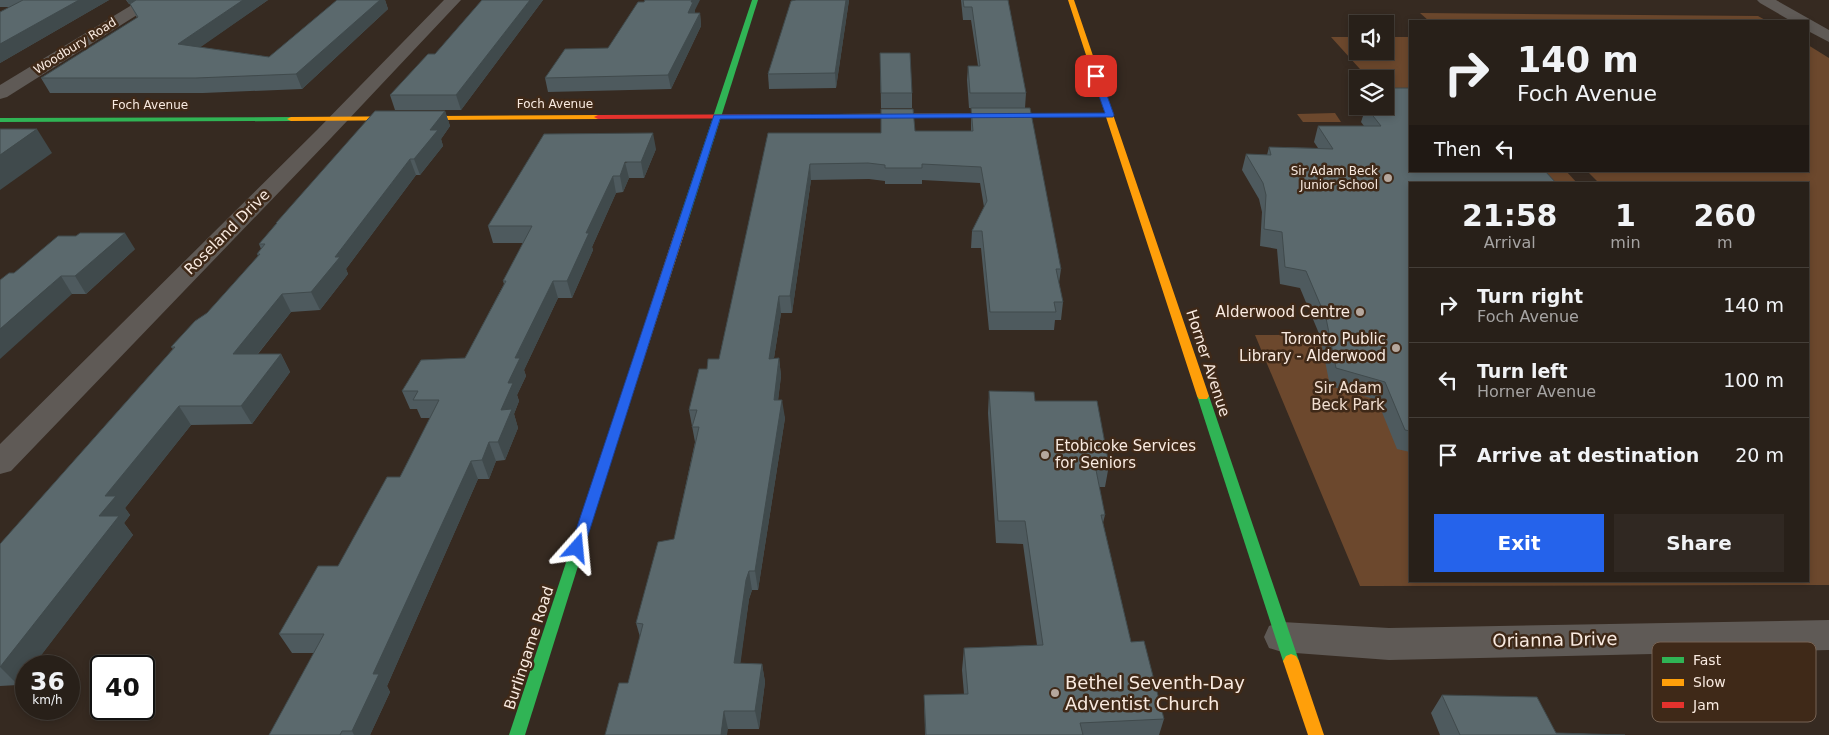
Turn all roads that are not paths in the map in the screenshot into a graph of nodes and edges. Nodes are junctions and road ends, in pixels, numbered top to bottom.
1 (151, 0) edge
2 (453, 0) edge
3 (755, 0) edge
4 (1071, 0) edge
5 (1765, 0) edge
6 (1800, 20) edge
7 (1809, 25) edge
8 (1829, 37) edge
9 (0, 93) edge
10 (1110, 115) junction
11 (717, 116) junction
12 (339, 119) junction
13 (0, 120) edge
14 (0, 463) edge
15 (1829, 635) edge
16 (1282, 637) junction
17 (517, 735) edge
18 (1316, 735) edge

1 - 9 street, Woodbury Road
2 - 12 street, Roseland Drive
3 - 11 street, Burlingame Road
4 - 10 street, Horner Avenue
5 - 6 street
7 - 8 street
10 - 11 street, Foch Avenue
10 - 16 street, Horner Avenue
11 - 12 street, Foch Avenue
11 - 17 street, Burlingame Road
12 - 13 street, Foch Avenue
12 - 14 street, Roseland Drive
15 - 16 street, Orianna Drive
16 - 18 street, Horner Avenue

